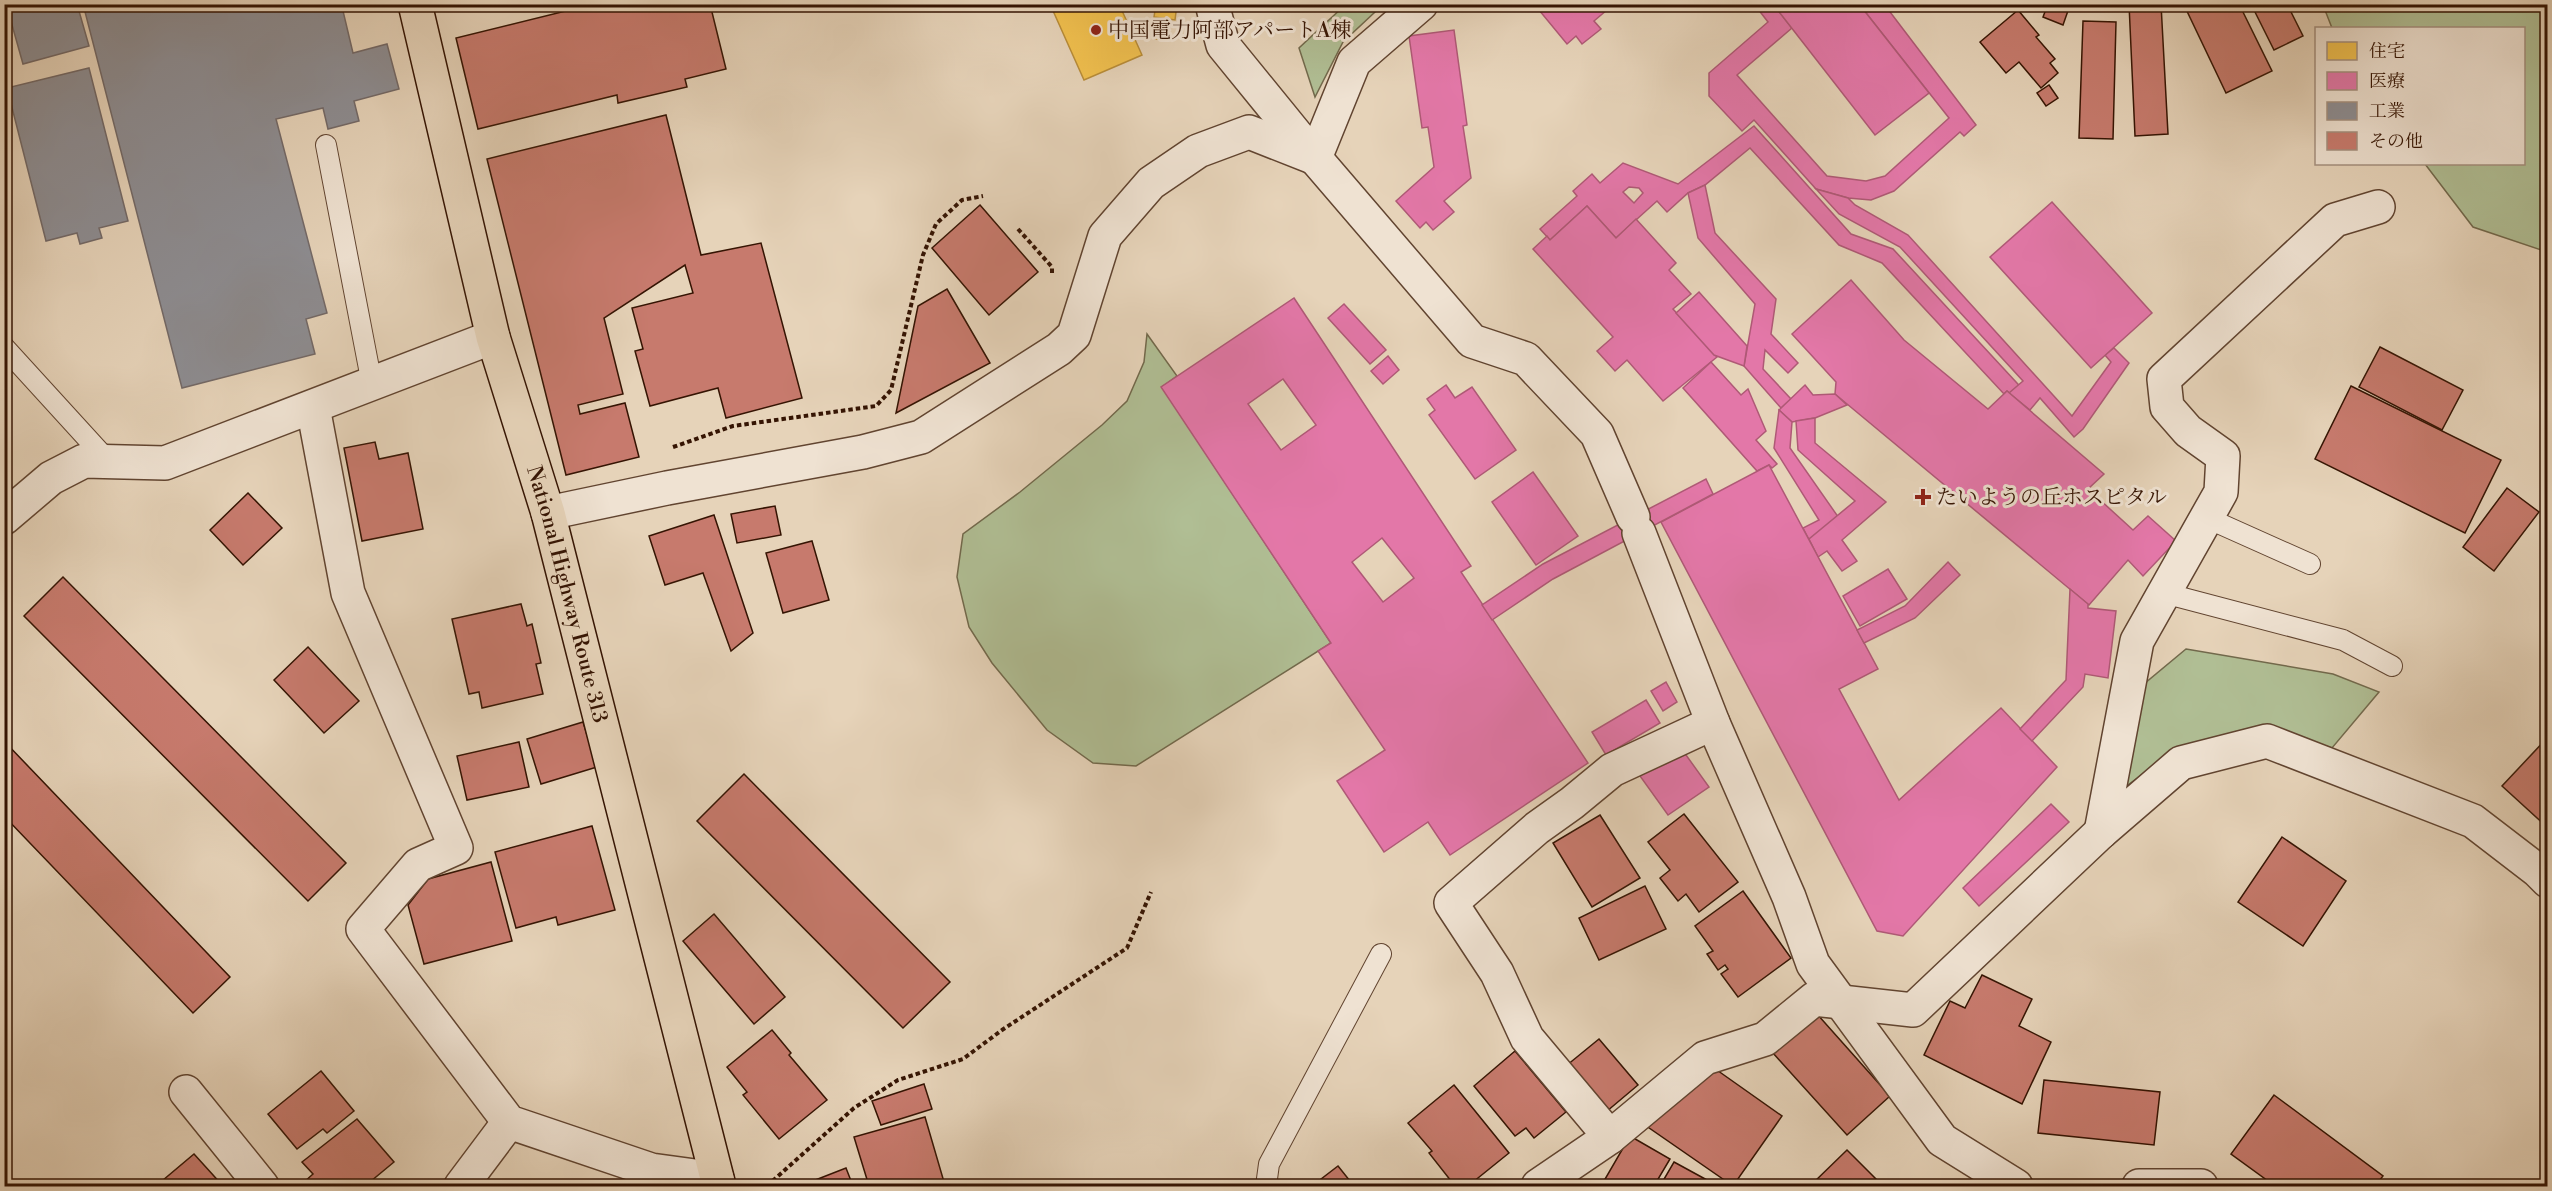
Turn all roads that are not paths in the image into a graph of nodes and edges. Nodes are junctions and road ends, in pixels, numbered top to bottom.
1 (416, 4) edge
2 (1212, 4) edge
3 (1421, 4) edge
4 (326, 145) dead end
5 (1316, 158) junction
6 (2378, 207) dead end
7 (493, 337) junction
8 (4, 347) edge
9 (372, 384) junction
10 (313, 407) junction
11 (108, 461) junction
12 (548, 513) junction
13 (4, 518) edge
14 (2207, 518) junction
15 (2310, 564) dead end
16 (2164, 593) junction
17 (2392, 666) dead end
18 (1713, 723) junction
19 (2101, 832) junction
20 (2547, 881) edge
21 (1381, 954) dead end
22 (1841, 1001) junction
23 (186, 1092) dead end
24 (509, 1122) junction
25 (1610, 1137) junction
26 (1552, 1183) edge
27 (716, 1184) edge
28 (262, 1186) edge
29 (461, 1186) edge
30 (1266, 1186) edge
31 (2016, 1186) edge
32 (2139, 1186) edge
33 (2201, 1186) edge

1 - 7 highway, National Highway Route 313
2 - 5 street
3 - 5 street
4 - 9 lane
5 - 12 street
5 - 18 street
6 - 14 street
7 - 9 street
7 - 12 highway, National Highway Route 313
8 - 11 lane
9 - 10 street
10 - 11 street
10 - 24 street
11 - 13 street
12 - 27 highway, National Highway Route 313
14 - 15 lane
14 - 16 street
16 - 17 lane
16 - 19 street
18 - 22 street
18 - 25 street
19 - 20 street
19 - 22 street
21 - 30 lane
22 - 25 street
22 - 31 street
23 - 28 street
24 - 27 street
24 - 29 street
25 - 26 street
32 - 33 street

